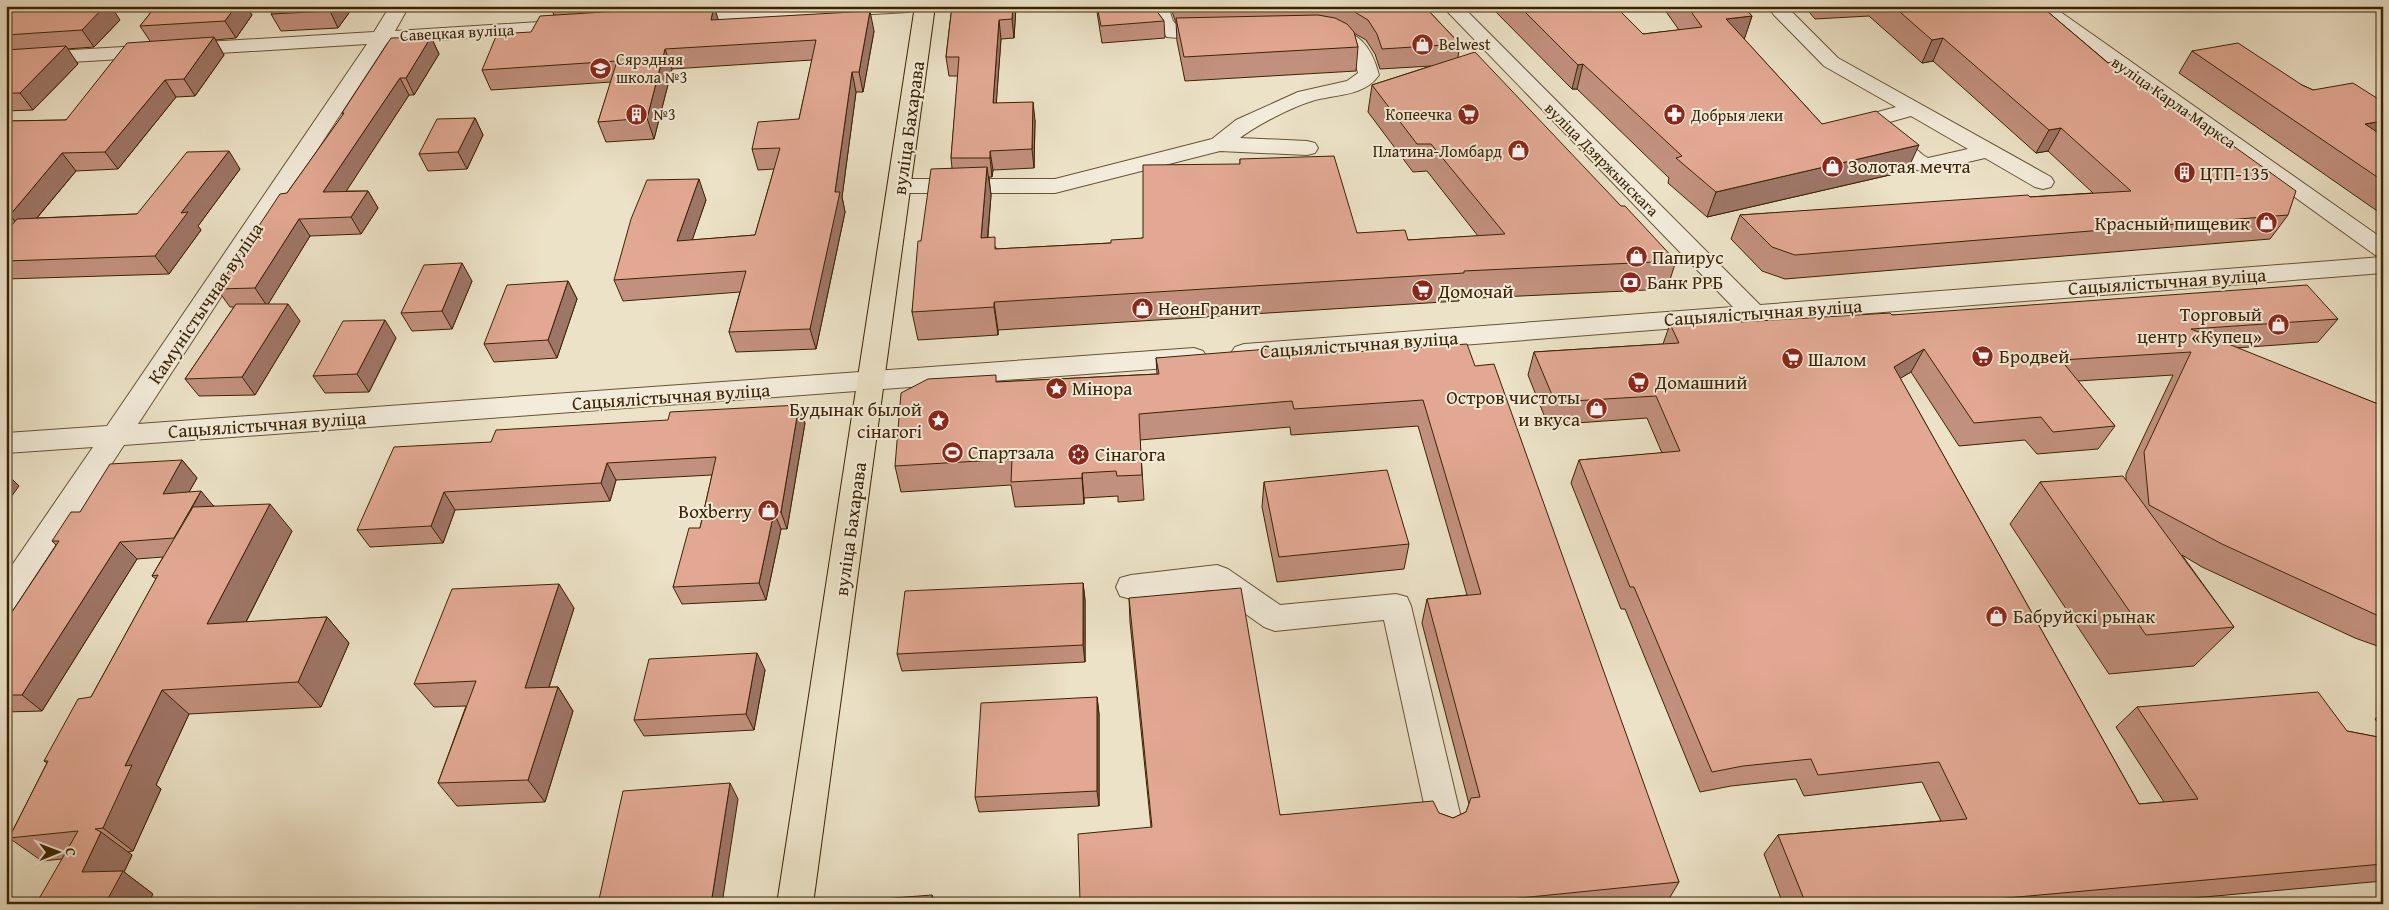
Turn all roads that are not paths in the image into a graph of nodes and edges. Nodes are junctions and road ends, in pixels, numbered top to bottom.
1 (400, 6) edge
2 (908, 6) edge
3 (925, 6) edge
4 (1158, 6) edge
5 (1451, 6) edge
6 (1785, 6) edge
7 (2039, 6) edge
8 (663, 20) edge
9 (584, 25) edge
10 (1307, 31) edge
11 (1232, 34) edge
12 (383, 36) junction
13 (6, 60) edge
14 (1915, 109) junction
15 (1220, 144) junction
16 (1306, 148) dead end
17 (1988, 151) junction
18 (2043, 182) dead end
19 (900, 186) junction
20 (2383, 250) edge
21 (2383, 265) edge
22 (1753, 312) junction
23 (872, 382) junction
24 (117, 435) junction
25 (6, 443) edge
26 (1130, 587) dead end
27 (6, 599) edge
28 (1445, 822) edge
29 (795, 904) edge

1 - 12 street, Камуністычная вуліца
2 - 8 street
3 - 19 main road, вуліца Бахарава
4 - 11 street
5 - 22 street, вуліца Дзяржынскага
6 - 14 street
7 - 20 street, вуліца Карла Маркса
9 - 12 street, Савецкая вуліца
10 - 15 street
12 - 13 street, Савецкая вуліца
12 - 24 street, Камуністычная вуліца
14 - 17 street
14 - 17 street
15 - 16 street
15 - 19 street
17 - 18 street
19 - 23 main road, вуліца Бахарава
21 - 22 street, Сацыялістычная вуліца
22 - 23 street, Сацыялістычная вуліца
23 - 24 street, Сацыялістычная вуліца
23 - 29 main road, вуліца Бахарава
24 - 25 street, Сацыялістычная вуліца
24 - 27 street, Камуністычная вуліца
26 - 28 street

